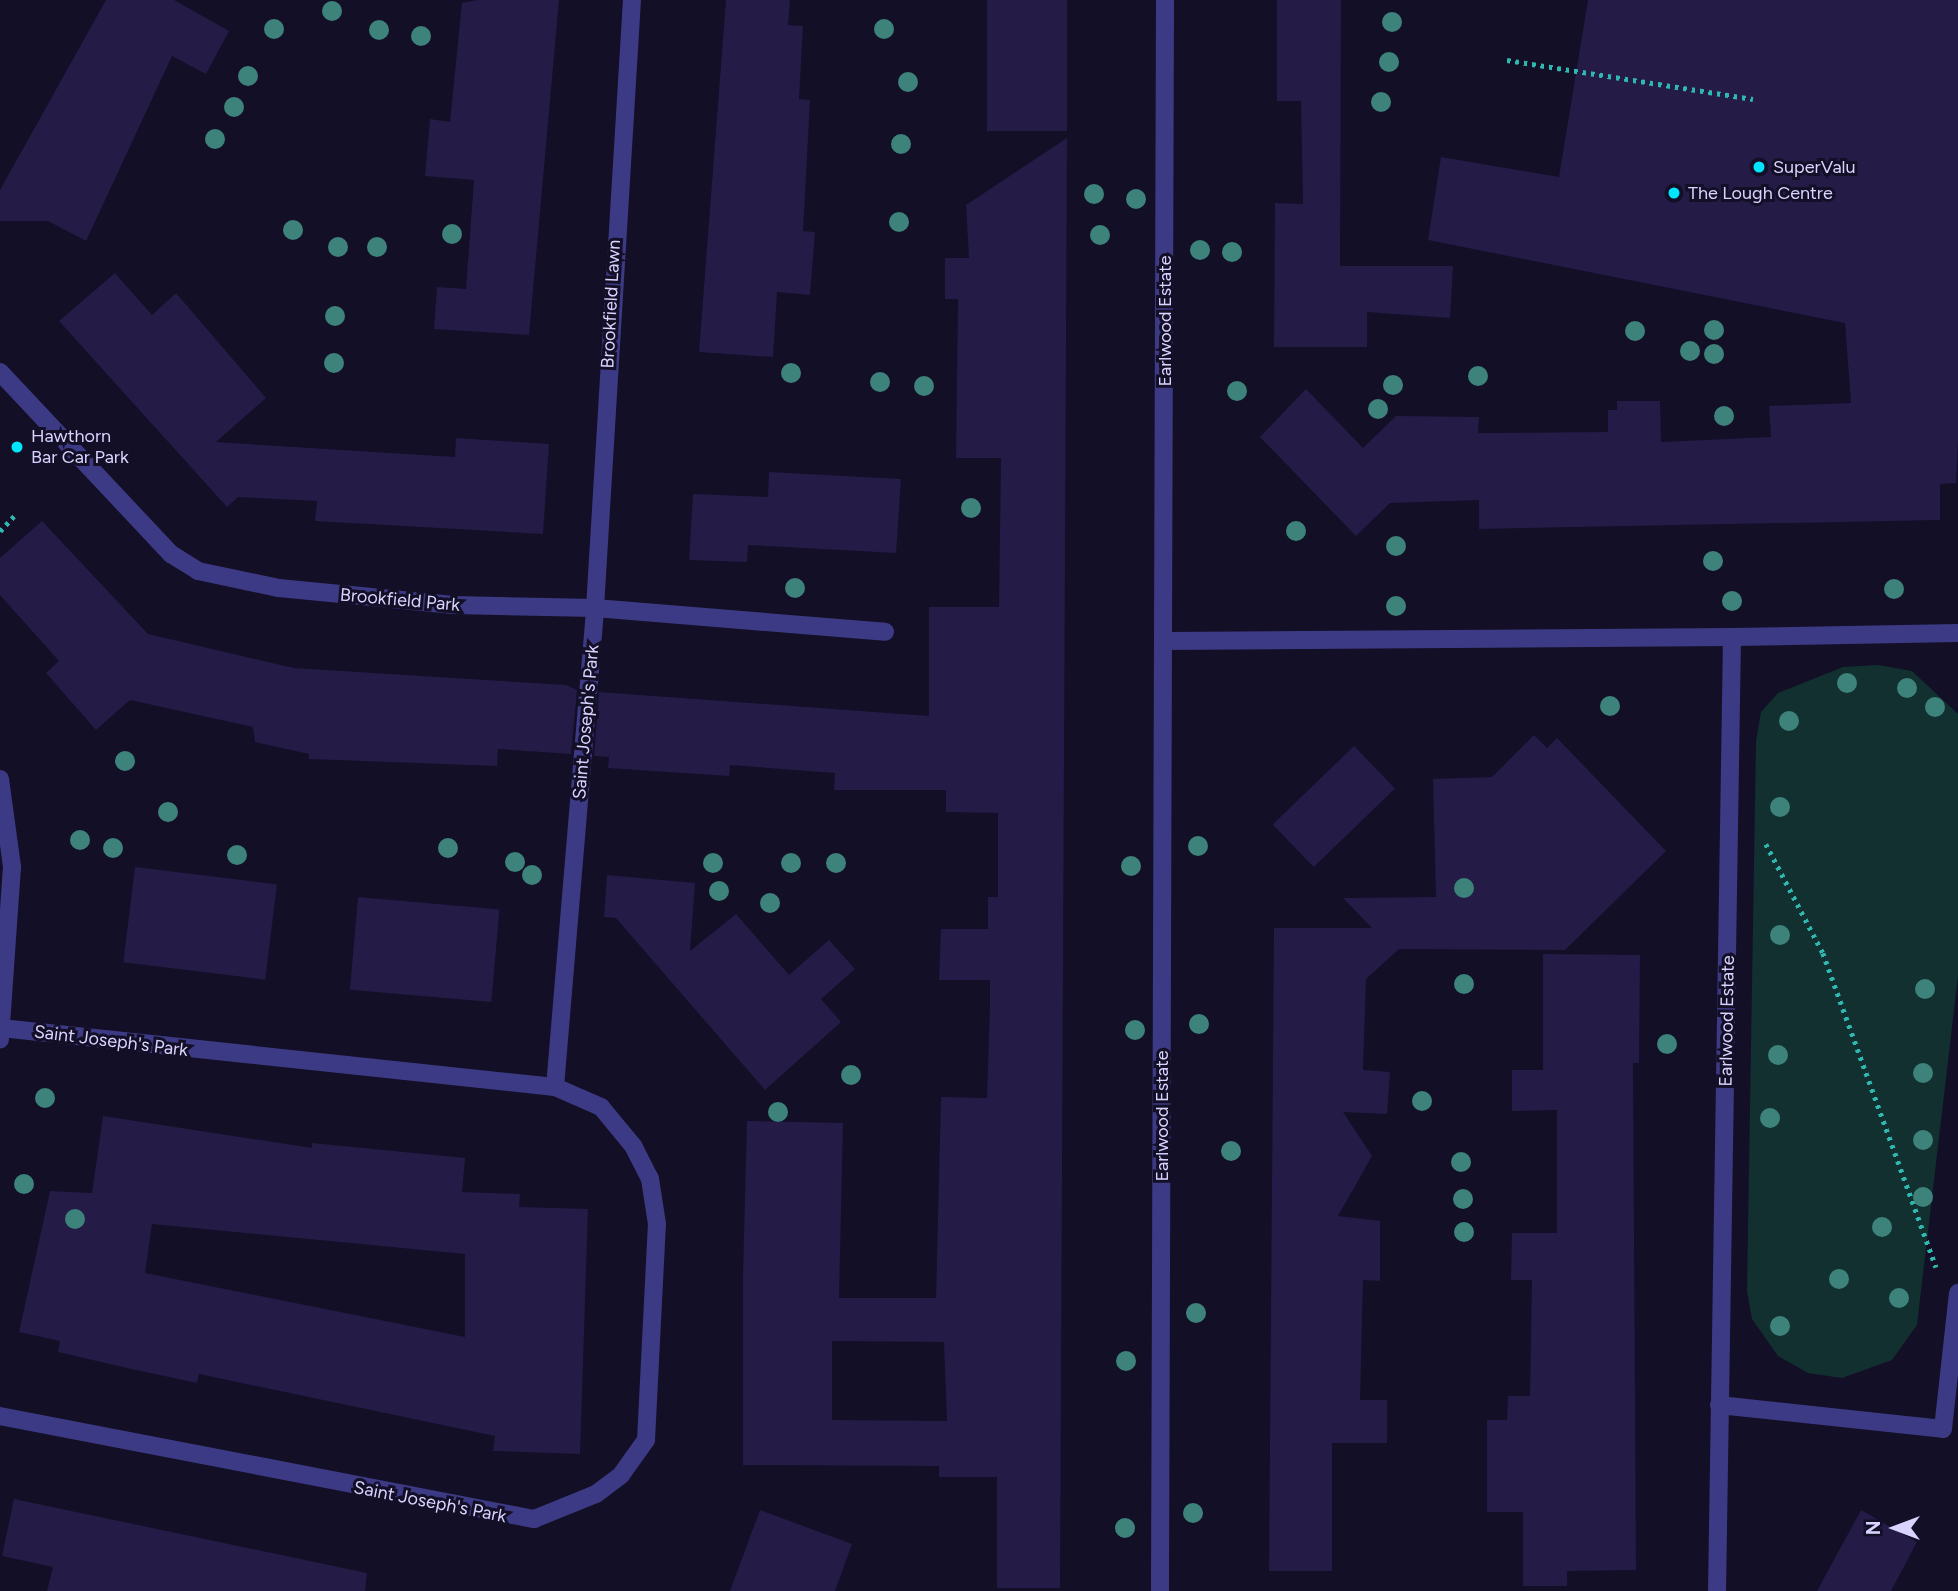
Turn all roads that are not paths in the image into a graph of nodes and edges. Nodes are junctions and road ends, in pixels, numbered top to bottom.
1 (632, 0) edge
2 (1165, 0) edge
3 (0, 372) edge
4 (595, 608) junction
5 (885, 632) dead end
6 (1958, 633) edge
7 (1732, 637) junction
8 (1165, 641) junction
9 (0, 779) edge
10 (1, 1028) edge
11 (0, 1040) edge
12 (555, 1087) junction
13 (1957, 1302) edge
14 (1719, 1405) junction
15 (0, 1416) edge
16 (1950, 1432) edge
17 (1160, 1591) edge
18 (1717, 1591) edge

1 - 4 street, Brookfield Lawn
2 - 8 street, Earlwood Estate
3 - 4 street, Brookfield Park
4 - 5 street, Brookfield Park
4 - 12 street, Saint Joseph's Park
6 - 7 street
7 - 8 street
7 - 14 street, Earlwood Estate
8 - 17 street, Earlwood Estate
9 - 10 street
10 - 11 street
10 - 12 street, Saint Joseph's Park
12 - 15 street, Saint Joseph's Park
13 - 16 street
14 - 16 street
14 - 18 street, Earlwood Estate

